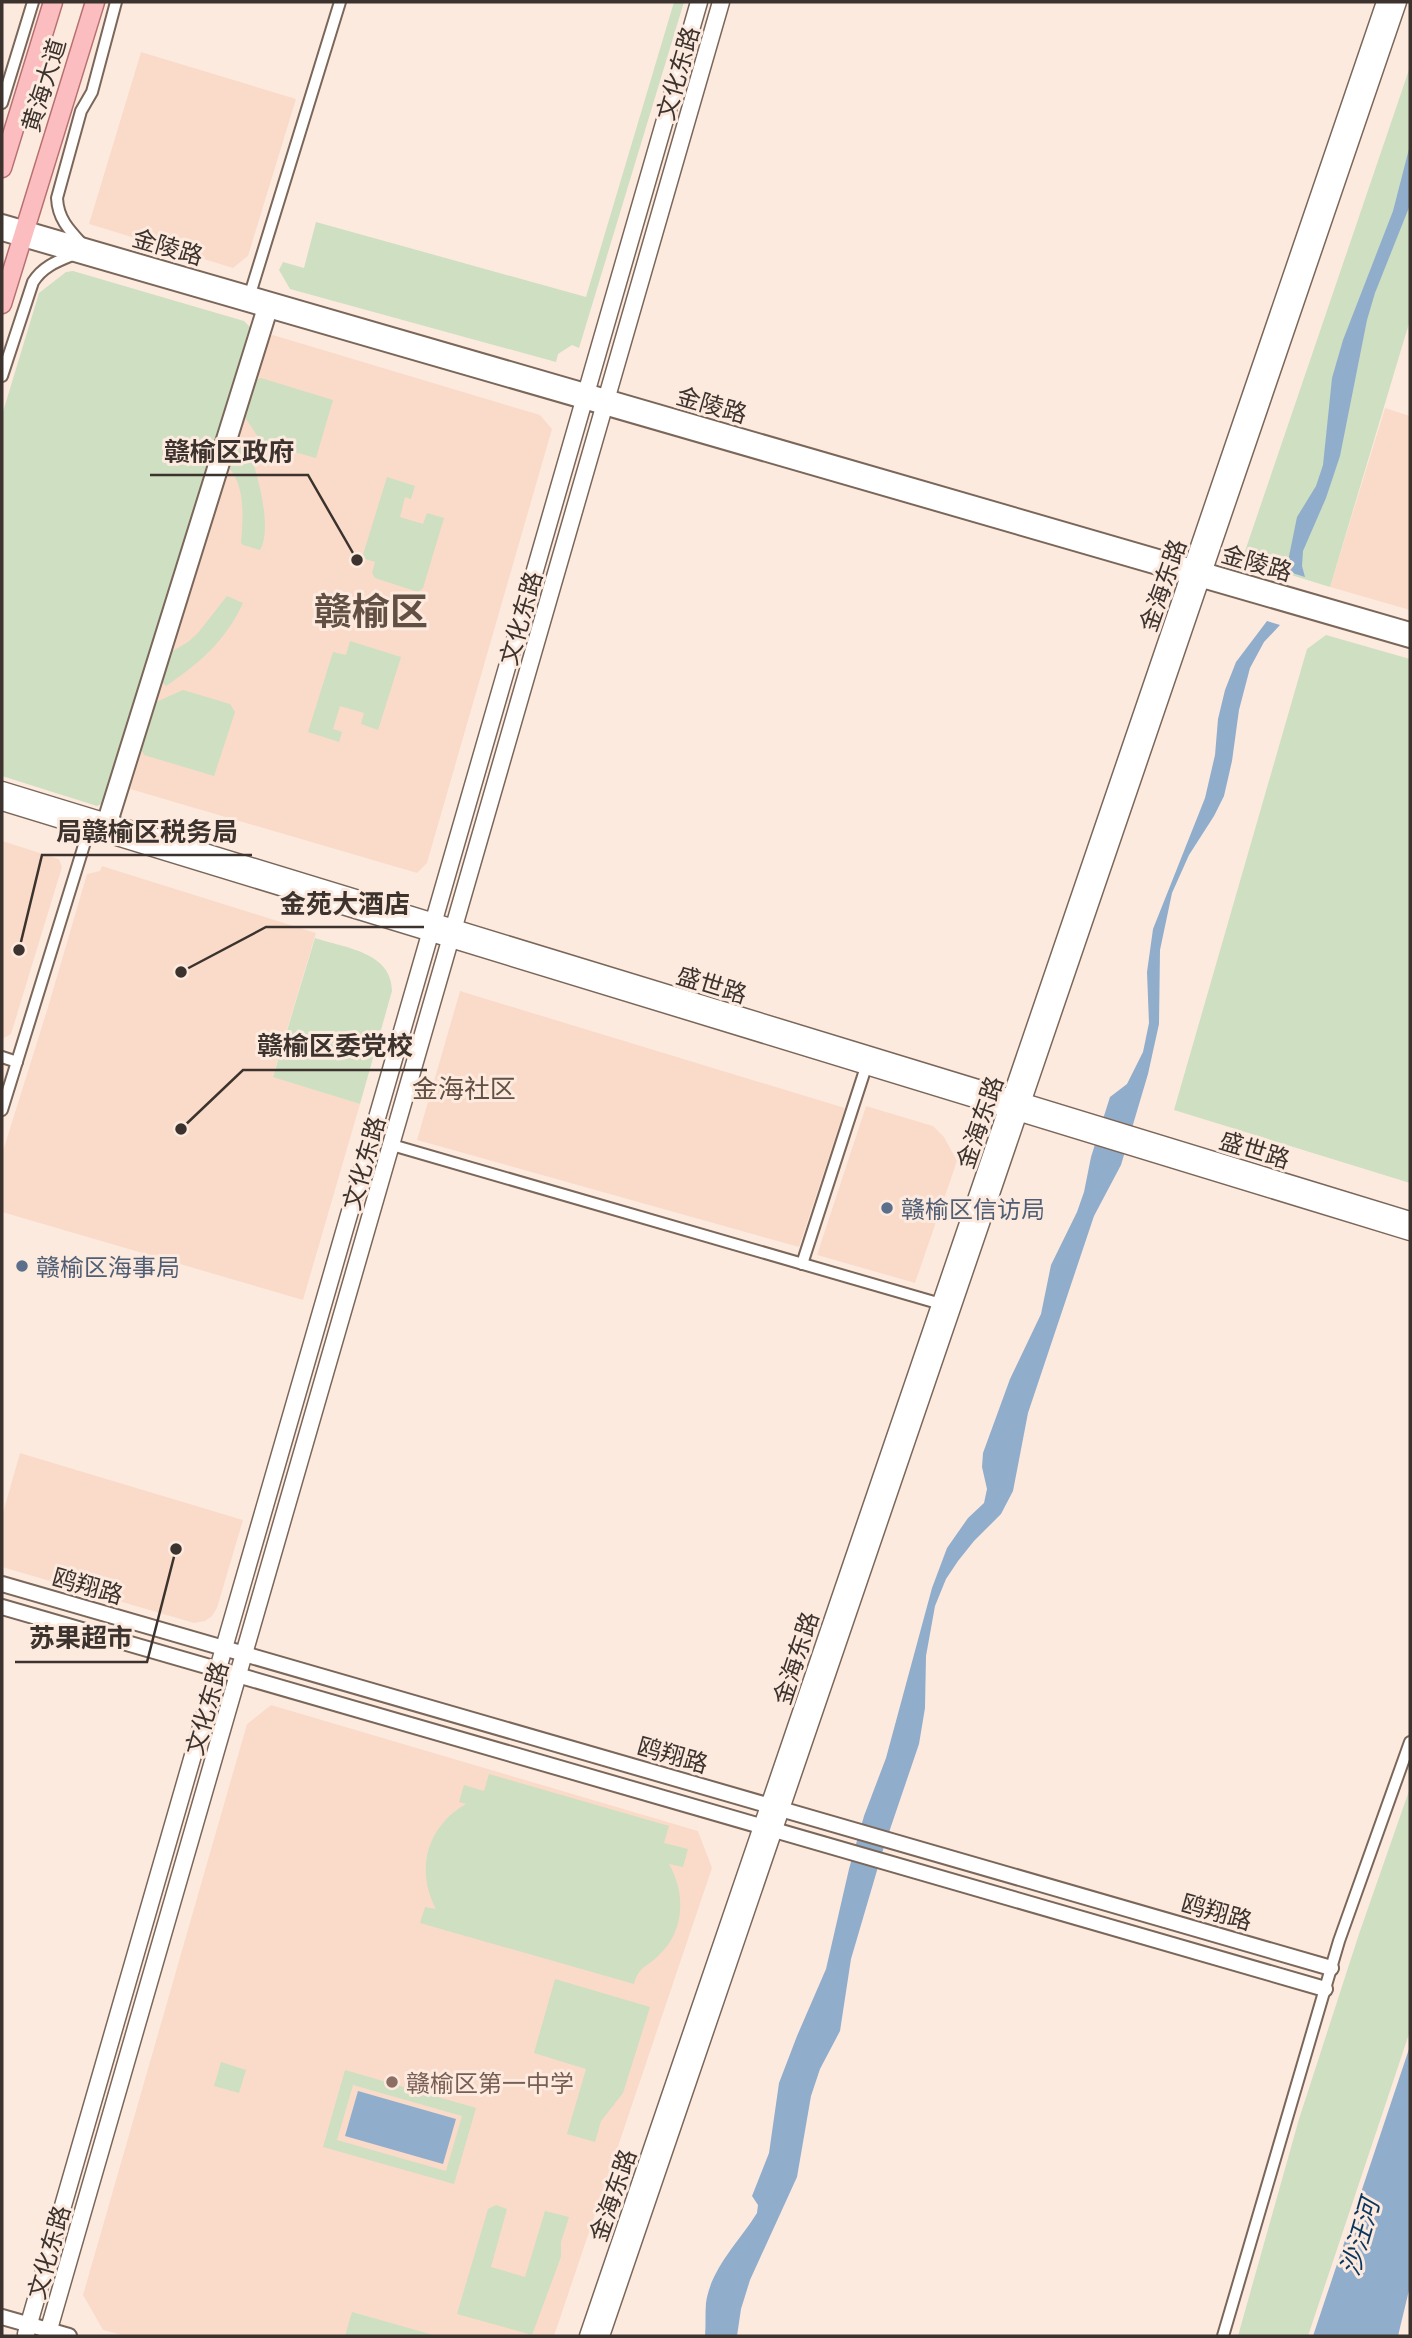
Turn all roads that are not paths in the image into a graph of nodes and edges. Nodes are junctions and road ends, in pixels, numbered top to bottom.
1 (33, 2) edge
2 (53, 2) edge
3 (95, 2) edge
4 (116, 2) edge
5 (340, 2) edge
6 (699, 2) edge
7 (721, 2) edge
8 (1385, 2) edge
9 (1398, 2) edge
10 (2, 103) edge
11 (2, 168) edge
12 (2, 222) edge
13 (2, 233) edge
14 (23, 234) junction
15 (79, 250) junction
16 (250, 294) junction
17 (2, 304) edge
18 (269, 304) junction
19 (2, 376) edge
20 (585, 396) junction
21 (606, 402) junction
22 (1196, 573) junction
23 (1410, 629) edge
24 (1410, 640) edge
25 (2, 790) edge
26 (2, 802) edge
27 (102, 828) junction
28 (432, 928) junction
29 (453, 934) junction
30 (2, 1057) edge
31 (17, 1062) junction
32 (866, 1067) junction
33 (1015, 1106) junction
34 (2, 1110) edge
35 (392, 1145) junction
36 (1410, 1220) edge
37 (1410, 1232) edge
38 (802, 1264) junction
39 (941, 1304) junction
40 (2, 1584) edge
41 (2, 1607) edge
42 (225, 1649) junction
43 (245, 1654) junction
44 (218, 1670) junction
45 (239, 1675) junction
46 (1410, 1742) edge
47 (775, 1807) junction
48 (768, 1828) junction
49 (1331, 1968) junction
50 (1325, 1989) junction
51 (2, 2317) edge
52 (2, 2327) edge
53 (37, 2332) edge
54 (69, 2336) edge
55 (588, 2336) edge
56 (601, 2336) edge
57 (1223, 2336) edge

1 - 10 street
2 - 11 main road, 黄海大道
3 - 14 main road, 黄海大道
4 - 15 street
5 - 16 street
6 - 20 main road, 文化东路
7 - 21 main road, 文化东路
8 - 22 main road, 金海东路
9 - 22 main road, 金海东路
12 - 14 street, 金陵路
13 - 14 street, 金陵路
14 - 15 street, 金陵路
14 - 17 main road, 黄海大道
15 - 16 street, 金陵路
15 - 18 street, 金陵路
15 - 19 street
16 - 18 street, 金陵路
18 - 20 street, 金陵路
18 - 27 street
20 - 21 street, 金陵路
20 - 28 main road, 文化东路
21 - 22 street, 金陵路
21 - 29 main road, 文化东路
22 - 23 street, 金陵路
22 - 24 street, 金陵路
22 - 33 main road, 金海东路
25 - 27 main road, 盛世路
26 - 27 main road, 盛世路
27 - 28 main road, 盛世路
27 - 31 street
28 - 29 main road, 盛世路
28 - 42 main road, 文化东路
29 - 32 main road, 盛世路
29 - 33 main road, 盛世路
29 - 35 main road, 文化东路
30 - 31 street
31 - 34 street
32 - 33 main road, 盛世路
32 - 38 street
33 - 36 main road, 盛世路
33 - 37 main road, 盛世路
33 - 39 main road, 金海东路
33 - 47 main road, 金海东路
35 - 38 street
35 - 43 main road, 文化东路
38 - 39 street
39 - 47 main road, 金海东路
40 - 42 street, 鸥翔路
41 - 44 street, 鸥翔路
42 - 43 street, 鸥翔路
42 - 44 main road, 文化东路
43 - 45 main road, 文化东路
43 - 47 street, 鸥翔路
44 - 45 street, 鸥翔路
44 - 53 main road, 文化东路
45 - 48 street, 鸥翔路
45 - 53 main road, 文化东路
46 - 49 street
47 - 48 main road, 金海东路
47 - 49 street, 鸥翔路
48 - 50 street, 鸥翔路
48 - 55 main road, 金海东路
48 - 56 main road, 金海东路
49 - 50 street
50 - 57 street
51 - 53 street
52 - 53 street
53 - 54 street

